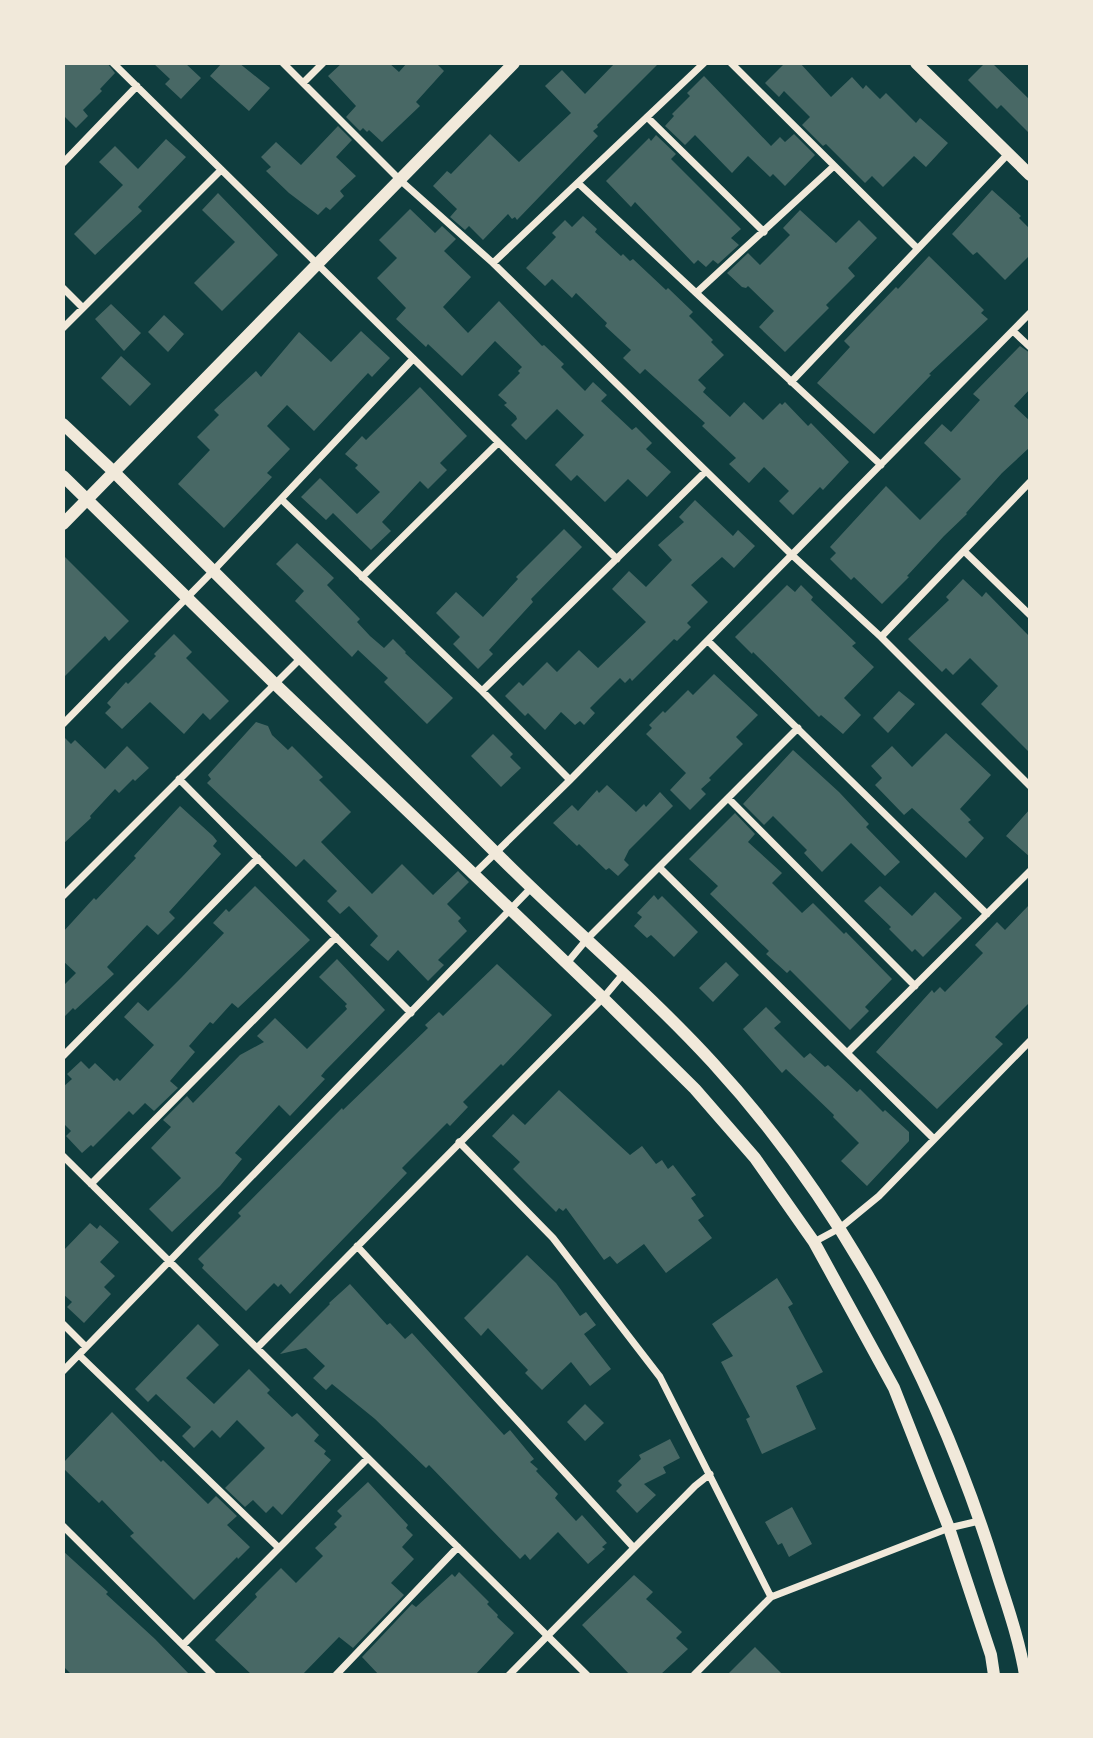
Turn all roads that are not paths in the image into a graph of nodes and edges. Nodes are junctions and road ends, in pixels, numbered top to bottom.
1 (113, 63) edge
2 (283, 63) edge
3 (323, 63) edge
4 (514, 63) edge
5 (704, 63) edge
6 (731, 63) edge
7 (915, 63) edge
8 (303, 83) junction
9 (137, 86) junction
10 (647, 117) junction
11 (1008, 154) junction
12 (63, 163) edge
13 (834, 166) junction
14 (221, 170) junction
15 (1030, 175) edge
16 (400, 180) junction
17 (578, 183) junction
18 (764, 232) junction
19 (916, 248) junction
20 (493, 263) junction
21 (317, 264) junction
22 (63, 288) edge
23 (696, 293) junction
24 (83, 308) junction
25 (1030, 313) edge
26 (63, 328) edge
27 (1013, 331) junction
28 (1030, 347) edge
29 (414, 359) junction
30 (791, 382) junction
31 (63, 424) edge
32 (498, 443) junction
33 (881, 465) junction
34 (706, 471) junction
35 (114, 472) junction
36 (63, 476) edge
37 (1030, 482) edge
38 (281, 499) junction
39 (87, 500) junction
40 (63, 524) edge
41 (964, 551) junction
42 (792, 555) junction
43 (617, 559) junction
44 (213, 571) junction
45 (362, 577) junction
46 (187, 598) junction
47 (1030, 615) edge
48 (881, 637) junction
49 (708, 640) junction
50 (301, 659) junction
51 (274, 683) junction
52 (482, 691) junction
53 (63, 723) edge
54 (798, 728) junction
55 (179, 779) junction
56 (570, 780) junction
57 (1030, 786) edge
58 (728, 798) junction
59 (495, 853) junction
60 (258, 858) junction
61 (659, 867) junction
62 (1030, 872) edge
63 (474, 874) junction
64 (531, 888) junction
65 (63, 896) edge
66 (510, 909) junction
67 (987, 914) junction
68 (336, 937) junction
69 (587, 939) junction
70 (567, 963) junction
71 (625, 972) junction
72 (915, 986) junction
73 (603, 998) junction
74 (411, 1013) junction
75 (1030, 1041) edge
76 (847, 1053) junction
77 (63, 1056) edge
78 (934, 1139) junction
79 (460, 1142) junction
80 (63, 1156) edge
81 (91, 1184) junction
82 (840, 1228) junction
83 (814, 1242) junction
84 (358, 1246) junction
85 (170, 1261) junction
86 (63, 1324) edge
87 (86, 1347) junction
88 (257, 1348) junction
89 (79, 1355) junction
90 (63, 1371) edge
91 (368, 1458) junction
92 (710, 1474) junction
93 (980, 1520) junction
94 (63, 1526) edge
95 (949, 1528) junction
96 (458, 1547) junction
97 (279, 1548) junction
98 (634, 1548) junction
99 (771, 1597) junction
100 (548, 1636) junction
101 (183, 1645) junction
102 (213, 1675) edge
103 (336, 1675) edge
104 (509, 1675) edge
105 (587, 1675) edge
106 (694, 1675) edge
107 (994, 1675) edge
108 (1025, 1675) edge

1 - 9 street
2 - 8 street
3 - 8 street
4 - 16 street
5 - 10 street
6 - 13 street
7 - 11 street
8 - 16 street
9 - 12 street
9 - 14 street
10 - 17 street
10 - 18 street
11 - 15 street
11 - 19 street
13 - 18 street
13 - 19 street
14 - 21 street
14 - 24 street
16 - 20 street
16 - 21 street
17 - 20 street
17 - 23 street
18 - 23 street
19 - 30 street
20 - 34 street
21 - 29 street
21 - 35 street
22 - 24 street
23 - 30 street
24 - 26 street
25 - 27 street
27 - 28 street
27 - 33 street
29 - 32 street
29 - 38 street
30 - 33 street
31 - 35 street
32 - 43 street
32 - 45 street
33 - 42 street
34 - 42 street
34 - 43 street
35 - 39 street
35 - 44 street
36 - 39 street
37 - 41 street
38 - 44 street
38 - 45 street
39 - 40 street
39 - 46 street
41 - 47 street
41 - 48 street
42 - 48 street
42 - 49 street
43 - 52 street
44 - 46 street
44 - 50 street
45 - 52 street
46 - 51 street
46 - 53 street
48 - 57 street
49 - 54 street
49 - 56 street
50 - 51 street
50 - 59 street
51 - 55 street
51 - 63 street
52 - 56 street
54 - 58 street
54 - 67 street
55 - 60 street
55 - 65 street
56 - 59 street
58 - 61 street
58 - 72 street
59 - 63 street
59 - 64 street
60 - 68 street
60 - 77 street
61 - 69 street
61 - 76 street
62 - 67 street
63 - 66 street
64 - 66 street
64 - 69 street
66 - 70 street
66 - 74 street
67 - 72 street
68 - 74 street
68 - 81 street
69 - 70 street
69 - 71 street
70 - 73 street
71 - 73 street
71 - 82 street
72 - 76 street
73 - 79 street
73 - 83 street
74 - 85 street
75 - 78 street
76 - 78 street
78 - 82 street
79 - 84 street
79 - 92 street
80 - 81 street
81 - 85 street
82 - 83 street
82 - 93 street
83 - 95 street
84 - 88 street
84 - 98 street
85 - 87 street
85 - 88 street
86 - 87 street
87 - 89 street
88 - 91 street
89 - 90 street
89 - 97 street
91 - 96 street
91 - 97 street
92 - 98 street
92 - 99 street
93 - 95 street
93 - 108 street
94 - 101 street
95 - 99 street
95 - 107 street
96 - 100 street
96 - 103 street
97 - 101 street
98 - 100 street
99 - 106 street
100 - 104 street
100 - 105 street
101 - 102 street

